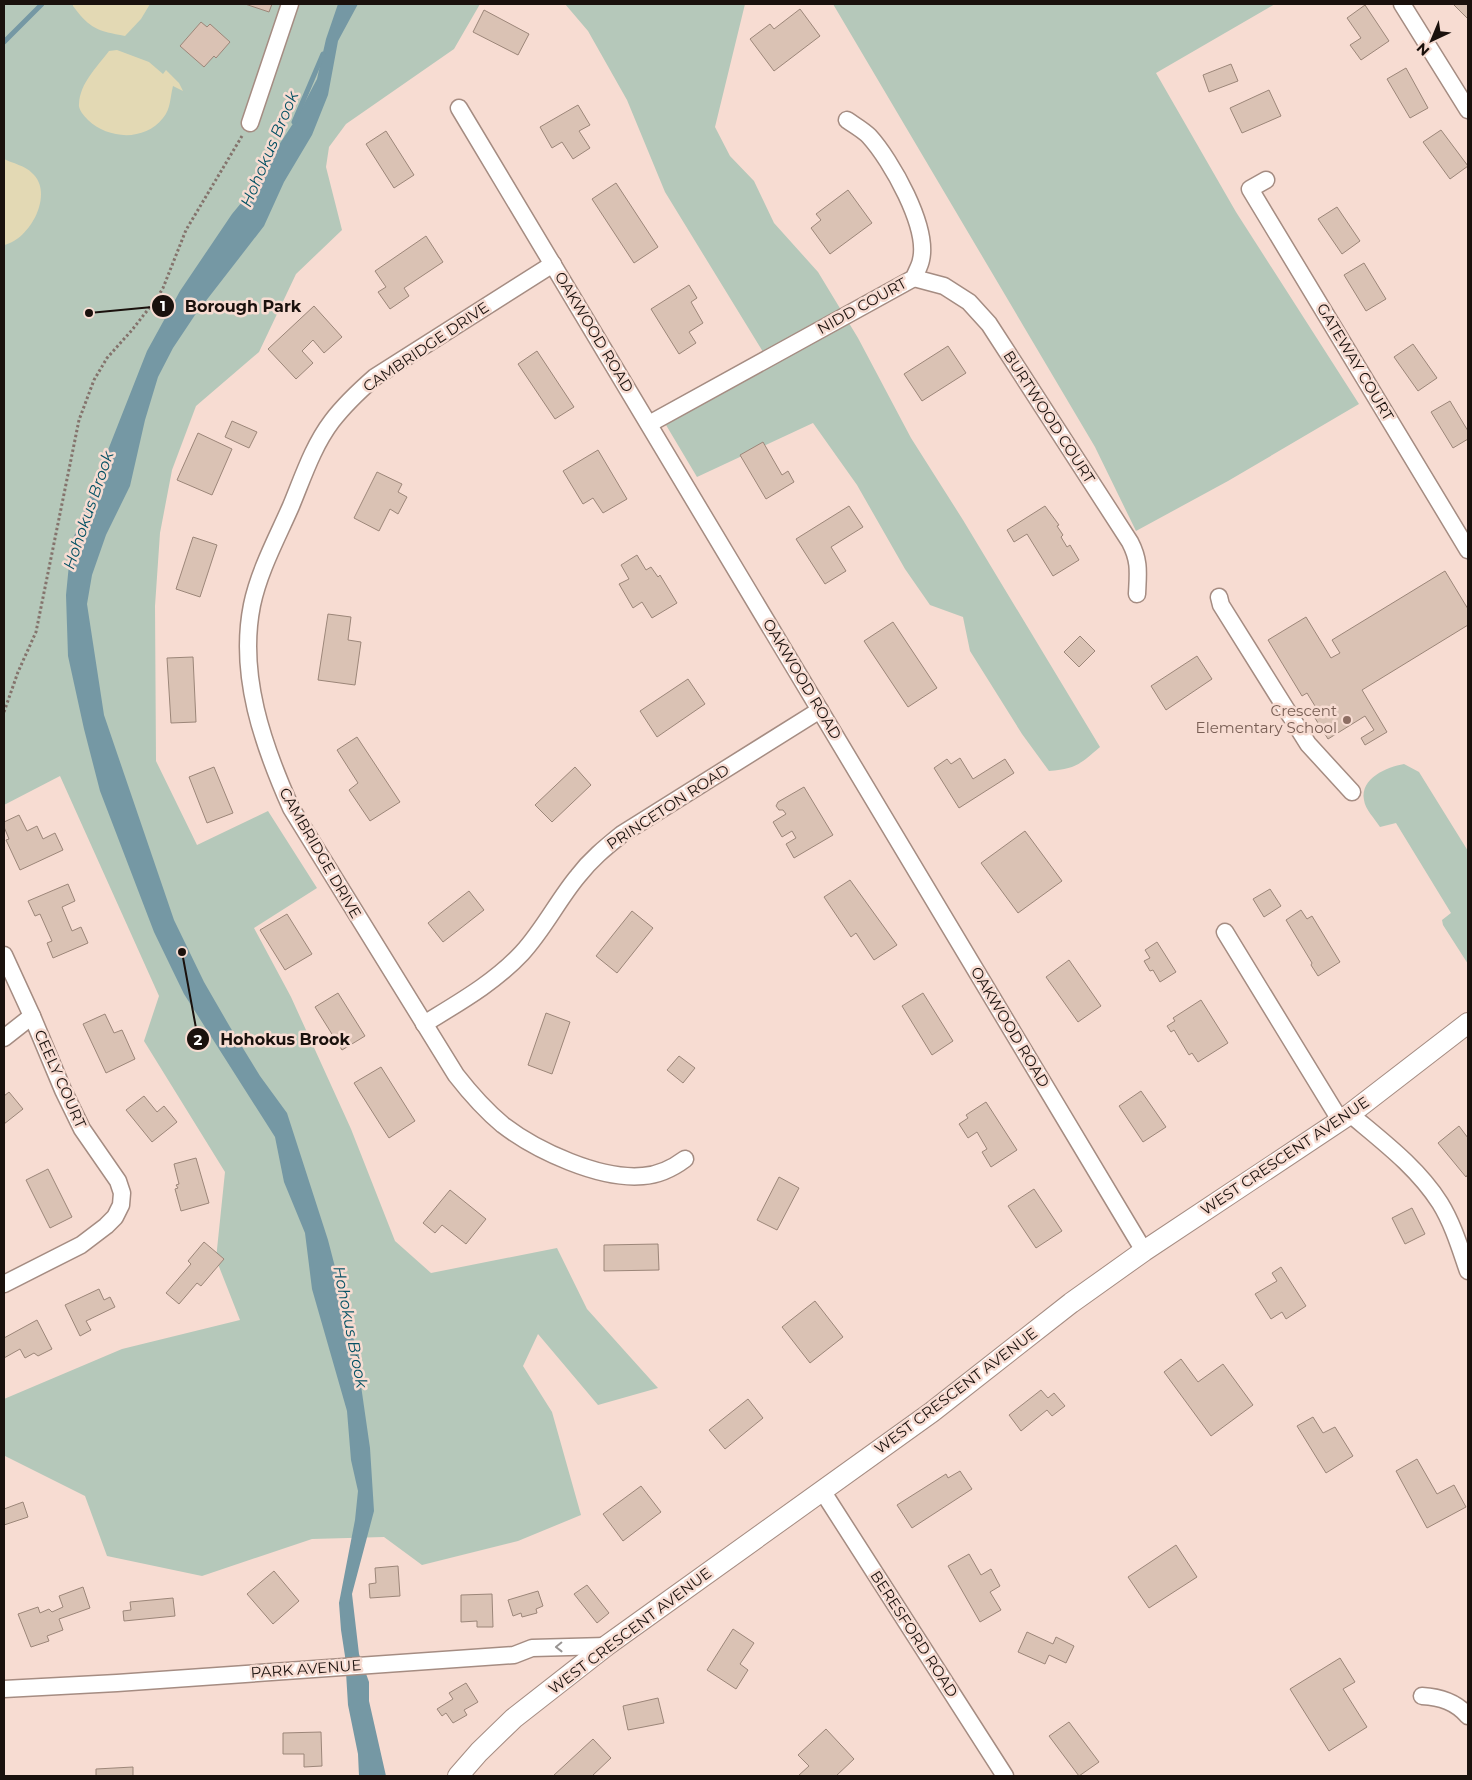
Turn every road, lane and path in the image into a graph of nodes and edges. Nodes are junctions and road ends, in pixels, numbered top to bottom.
1 (290, 4) edge
2 (1402, 4) edge
3 (459, 108) dead end
4 (1468, 110) edge
5 (847, 120) dead end
6 (250, 123) joint
7 (1266, 180) dead end
8 (553, 264) junction
9 (914, 278) junction
10 (649, 424) junction
11 (1468, 550) edge
12 (1137, 594) dead end
13 (1219, 597) dead end
14 (820, 710) junction
15 (4, 712) edge
16 (1352, 792) dead end
17 (1225, 932) dead end
18 (4, 955) edge
19 (32, 1016) junction
20 (1468, 1023) edge
21 (424, 1024) junction
22 (4, 1038) edge
23 (1345, 1117) junction
24 (685, 1159) dead end
25 (1144, 1251) junction
26 (1468, 1271) edge
27 (4, 1284) edge
28 (823, 1492) junction
29 (606, 1646) junction
30 (4, 1689) edge
31 (1422, 1696) dead end
32 (1468, 1716) edge
33 (458, 1776) edge
34 (1006, 1776) edge

1 - 6 street
2 - 4 street
3 - 8 street, OAKWOOD ROAD
5 - 9 street, NIDD COURT
6 - 15 path
7 - 11 street, GATEWAY COURT
8 - 10 street, OAKWOOD ROAD
8 - 21 street, CAMBRIDGE DRIVE
9 - 10 street, NIDD COURT
9 - 12 street, BURTWOOD COURT
10 - 14 street, OAKWOOD ROAD
13 - 16 street
14 - 21 street, PRINCETON ROAD
14 - 25 street, OAKWOOD ROAD
17 - 23 street
18 - 19 street, CEELY COURT
19 - 22 street
19 - 27 street, CEELY COURT
20 - 23 main road, WEST CRESCENT AVENUE
21 - 24 street, CAMBRIDGE DRIVE
23 - 25 main road, WEST CRESCENT AVENUE
23 - 26 street
25 - 28 main road, WEST CRESCENT AVENUE
28 - 29 main road, WEST CRESCENT AVENUE
28 - 34 street, BERESFORD ROAD
29 -> 30 street, PARK AVENUE
29 - 33 main road, WEST CRESCENT AVENUE
31 - 32 street

